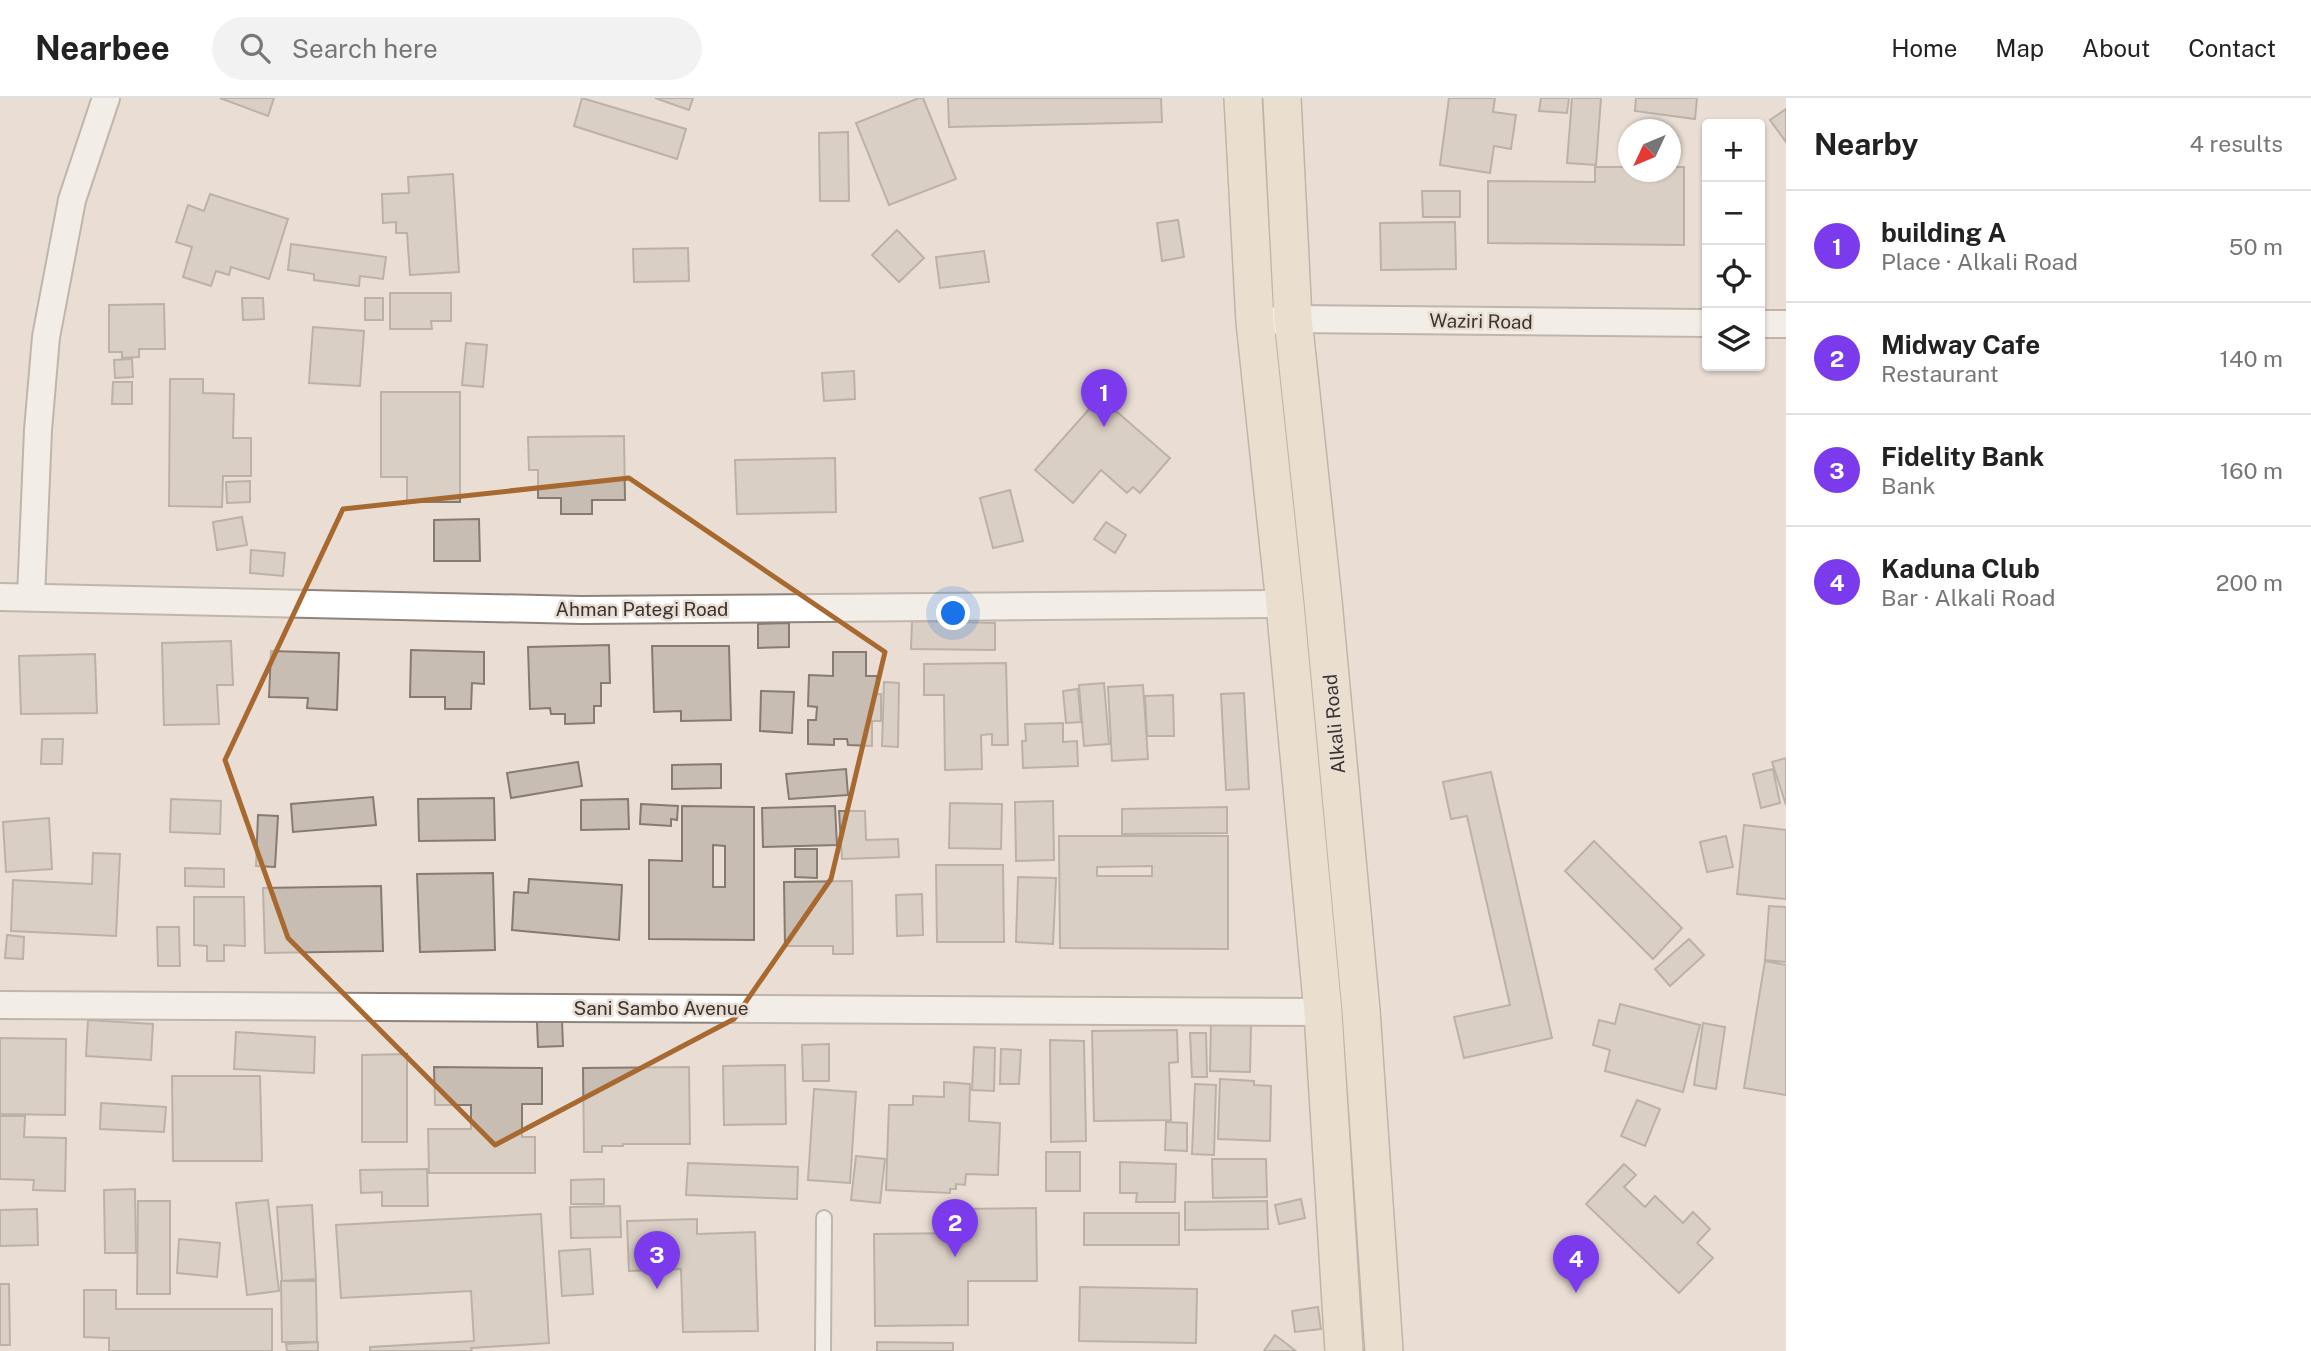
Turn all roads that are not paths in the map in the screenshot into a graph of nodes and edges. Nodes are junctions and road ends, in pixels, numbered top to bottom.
1 (106, 98) edge
2 (1243, 98) edge
3 (1282, 98) edge
4 (1293, 319) junction
5 (1255, 321) junction
6 (1702, 323) edge
7 (1765, 324) edge
8 (1786, 324) edge
9 (0, 597) edge
10 (31, 597) junction
11 (1284, 604) junction
12 (0, 1005) edge
13 (1323, 1012) junction
14 (824, 1218) dead end
15 (823, 1351) edge
16 (1344, 1351) edge
17 (1384, 1351) edge

1 - 10 street
2 - 5 main road, Alkali Road
3 - 4 main road, Alkali Road
4 - 5 street, Waziri Road
4 - 6 street, Waziri Road
4 - 17 main road, Alkali Road
5 - 11 main road, Alkali Road
7 - 8 street
9 - 10 street, Ahman Pategi Road
10 - 11 street, Ahman Pategi Road
11 - 13 main road, Alkali Road
12 - 13 street, Sani Sambo Avenue
13 - 16 main road, Alkali Road
14 - 15 lane

